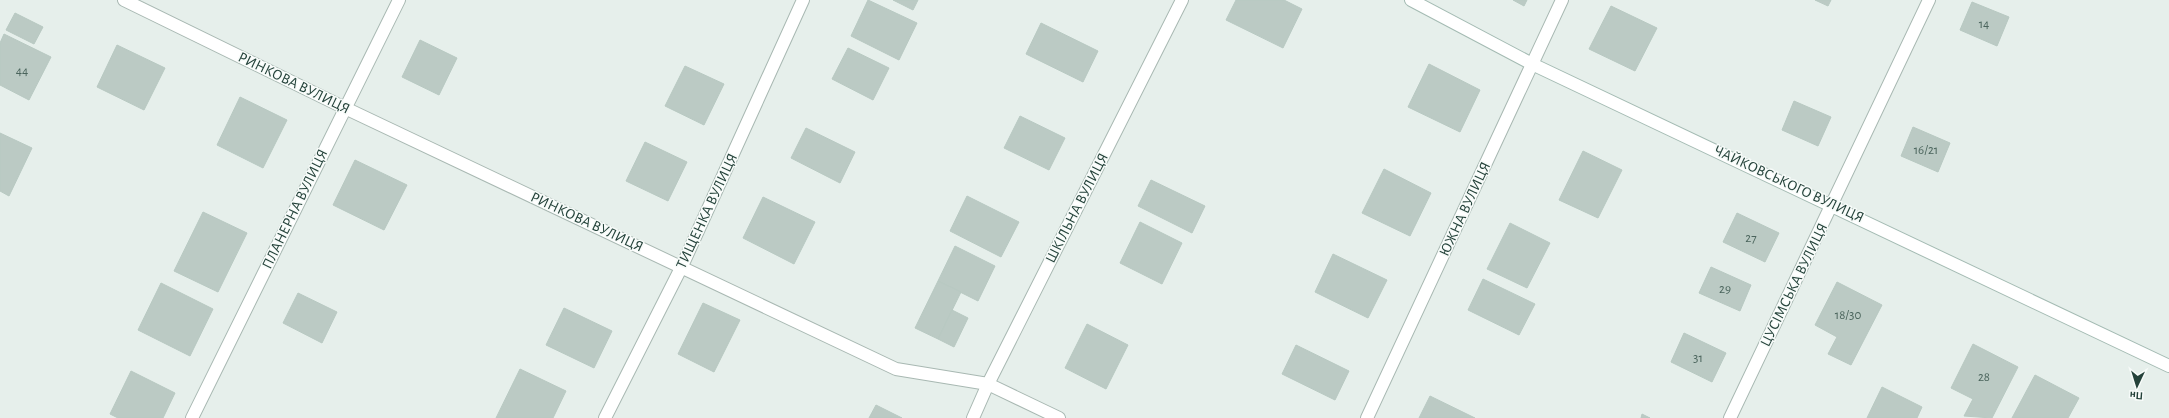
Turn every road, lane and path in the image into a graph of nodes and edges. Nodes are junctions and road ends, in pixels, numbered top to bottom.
1 (124, 0) edge
2 (399, 0) edge
3 (803, 0) edge
4 (1182, 0) edge
5 (1411, 0) edge
6 (1562, 0) edge
7 (1929, 0) edge
8 (1532, 64) junction
9 (345, 108) junction
10 (1833, 205) junction
11 (682, 266) junction
12 (2169, 366) edge
13 (988, 384) junction
14 (192, 418) edge
15 (604, 418) edge
16 (973, 418) edge
17 (1059, 418) edge
18 (1367, 418) edge
19 (1730, 418) edge

1 - 9 street, РИНКОВА ВУЛИЦЯ
2 - 9 street, ПЛАНЕРНА ВУЛИЦЯ
3 - 11 street, ТИЩЕНКА ВУЛИЦЯ
4 - 13 street, ШКІЛЬНА ВУЛИЦЯ
5 - 8 street, ЧАЙКОВСЬКОГО ВУЛИЦЯ
6 - 8 street, ЮЖНА ВУЛИЦЯ
7 - 10 street, ЦУСІМСЬКА ВУЛИЦЯ
8 - 10 street, ЧАЙКОВСЬКОГО ВУЛИЦЯ
8 - 18 street, ЮЖНА ВУЛИЦЯ
9 - 11 street, РИНКОВА ВУЛИЦЯ
9 - 14 street, ПЛАНЕРНА ВУЛИЦЯ
10 - 12 street, ЧАЙКОВСЬКОГО ВУЛИЦЯ
10 - 19 street, ЦУСІМСЬКА ВУЛИЦЯ
11 - 13 street, РИНКОВА ВУЛИЦЯ
11 - 15 street, ТИЩЕНКА ВУЛИЦЯ
13 - 16 street, ШКІЛЬНА ВУЛИЦЯ
13 - 17 street, РИНКОВА ВУЛИЦЯ

